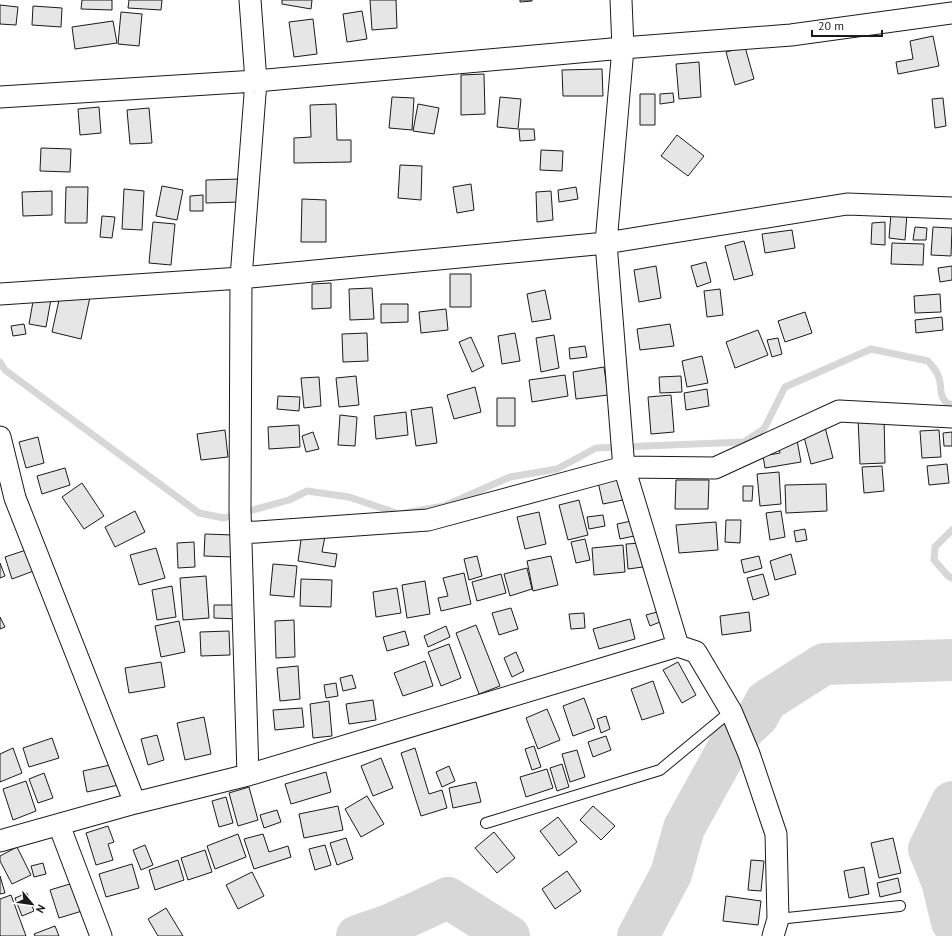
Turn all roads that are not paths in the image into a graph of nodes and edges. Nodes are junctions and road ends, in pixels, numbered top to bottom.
1 (250, 0) edge
2 (621, 0) edge
3 (952, 13) edge
4 (623, 48) junction
5 (256, 81) junction
6 (0, 97) edge
7 (952, 208) edge
8 (606, 243) junction
9 (241, 278) junction
10 (0, 294) edge
11 (952, 417) edge
12 (0, 437) edge
13 (623, 453) junction
14 (7, 499) edge
15 (241, 521) junction
16 (678, 646) junction
17 (732, 714) junction
18 (248, 775) junction
19 (135, 803) junction
20 (486, 823) dead end
21 (59, 824) junction
22 (0, 841) edge
23 (900, 906) dead end
24 (776, 927) edge
25 (101, 936) edge

1 - 5 street
2 - 4 street
3 - 4 street
4 - 5 street
4 - 8 street
5 - 6 street
5 - 9 street
7 - 8 street
8 - 9 street
8 - 13 street
9 - 10 street
9 - 15 street
11 - 13 street
12 - 14 street
13 - 15 street
13 - 16 street
14 - 19 street
15 - 18 street
16 - 17 street
16 - 18 street
17 - 20 lane
17 - 24 street
18 - 19 street
19 - 21 street
21 - 22 street
21 - 25 street
23 - 24 lane

